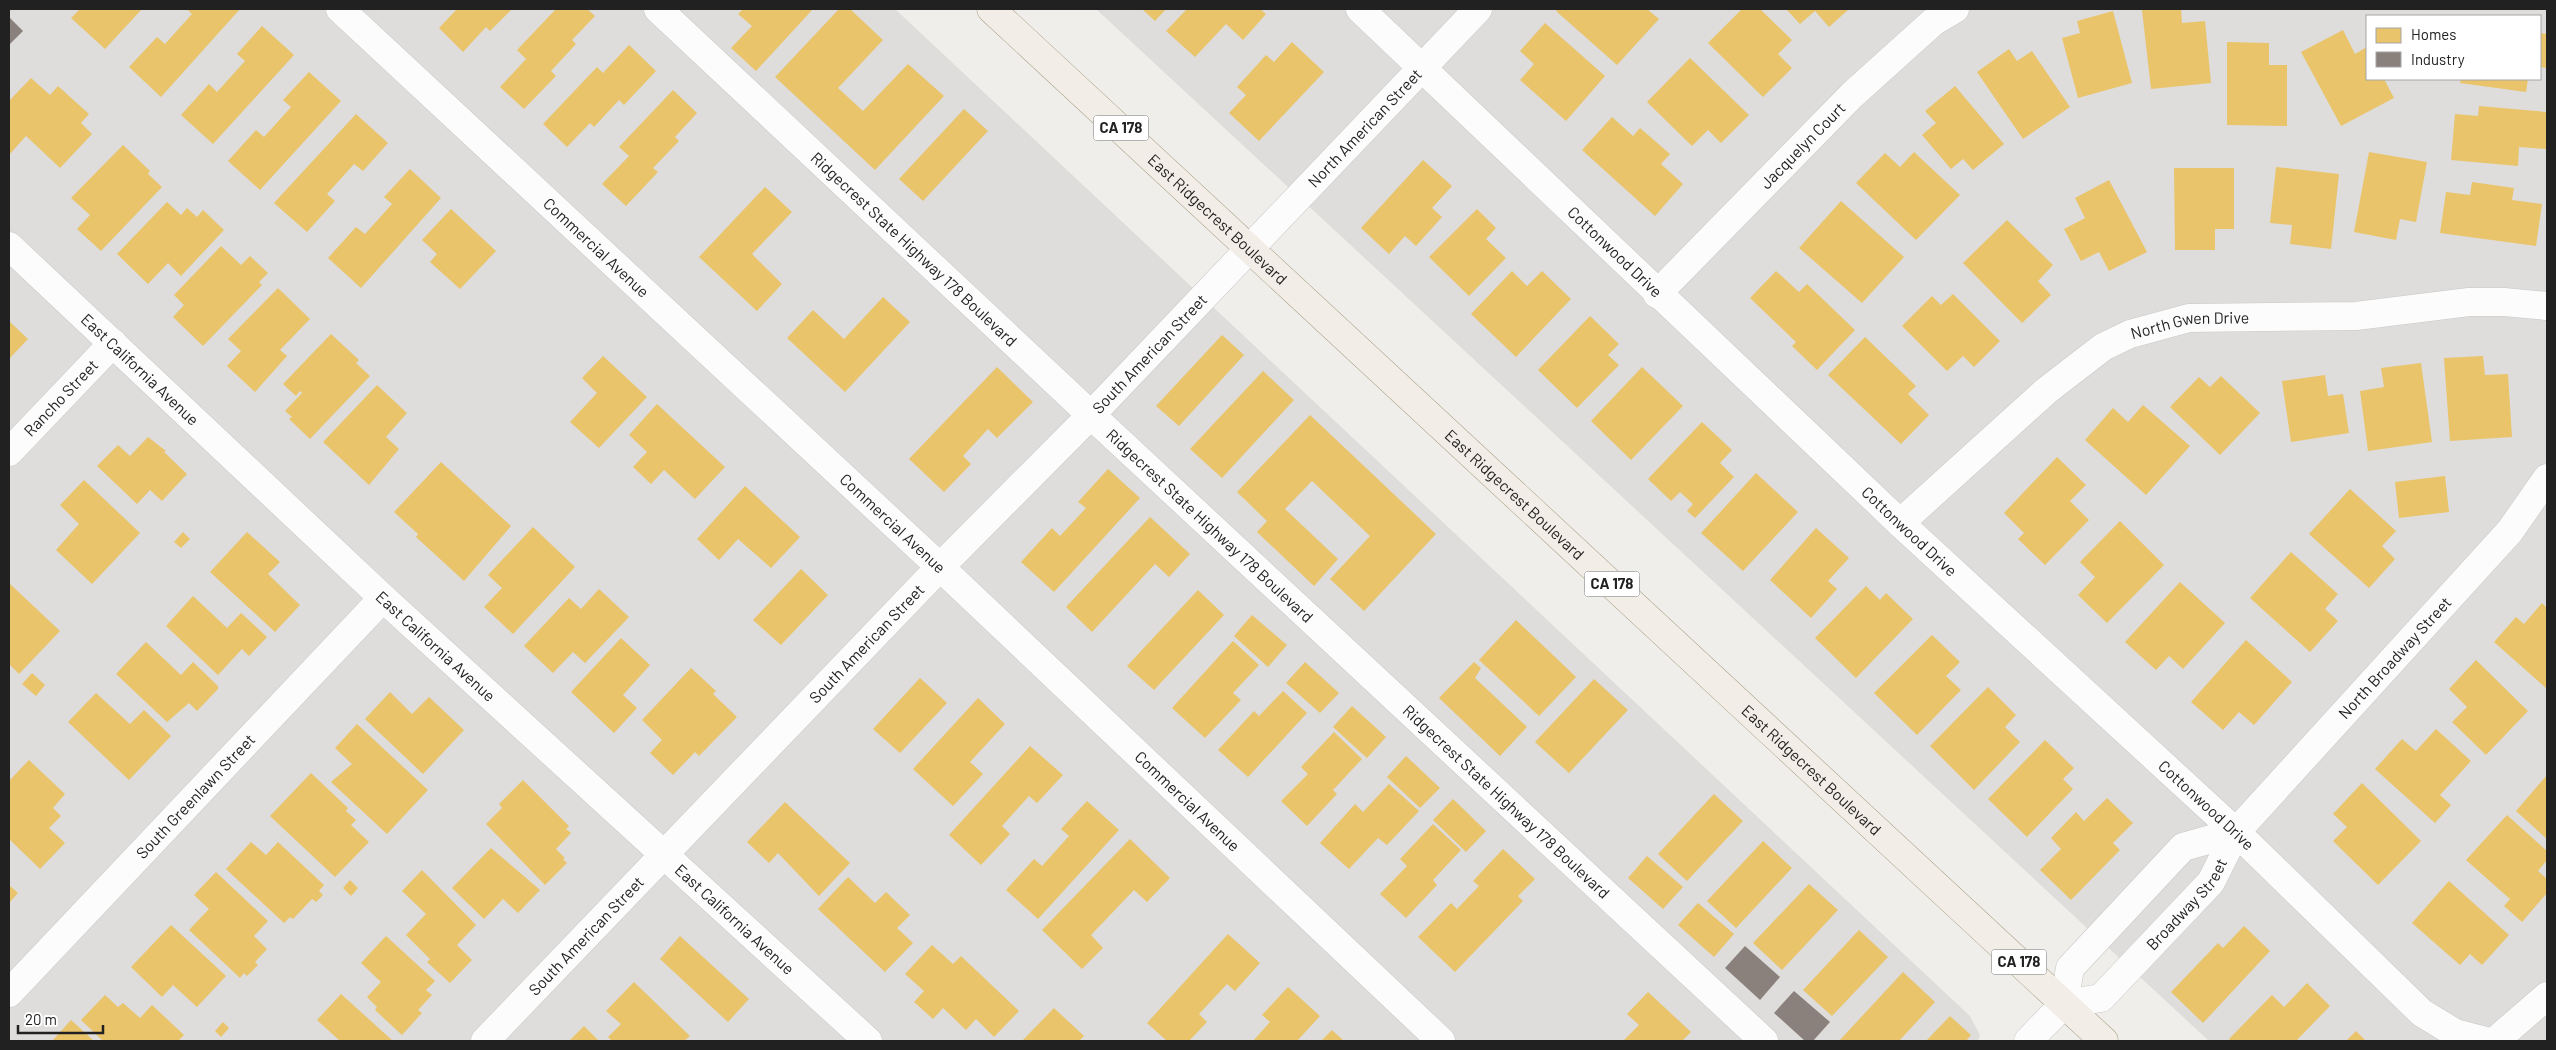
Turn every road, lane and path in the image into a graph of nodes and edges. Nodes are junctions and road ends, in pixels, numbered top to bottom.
1 (340, 9) edge
2 (658, 9) edge
3 (991, 9) edge
4 (1360, 9) edge
5 (1478, 9) edge
6 (1955, 9) edge
7 (1422, 67) junction
8 (9, 246) edge
9 (1250, 247) junction
10 (1656, 294) junction
11 (2547, 306) edge
12 (113, 343) junction
13 (1091, 415) junction
14 (9, 452) edge
15 (2547, 478) edge
16 (1900, 523) junction
17 (940, 567) junction
18 (383, 598) junction
19 (2236, 832) junction
20 (664, 857) junction
21 (9, 993) edge
22 (2547, 996) edge
23 (2064, 1004) junction
24 (2483, 1040) edge
25 (485, 1041) edge
26 (868, 1041) edge
27 (1441, 1041) edge
28 (1764, 1041) edge
29 (2028, 1041) edge
30 (2104, 1041) edge

1 - 17 street, Commercial Avenue
2 - 13 street, Ridgecrest State Highway 178 Boulevard
3 - 9 main road, East Ridgecrest Boulevard / CA 178
4 - 7 street, Cottonwood Drive
5 - 7 street, North American Street
6 - 10 street, Jacquelyn Court
7 - 9 street, North American Street
7 - 10 street, Cottonwood Drive
8 - 12 street, East California Avenue
9 - 13 street, South American Street
9 - 23 main road, East Ridgecrest Boulevard / CA 178
10 - 16 street, Cottonwood Drive
11 - 16 street, North Gwen Drive
12 - 14 street, Rancho Street
12 - 18 street, East California Avenue
13 - 17 street, South American Street
13 - 28 street, Ridgecrest State Highway 178 Boulevard
15 - 19 street, North Broadway Street
16 - 19 street, Cottonwood Drive
17 - 20 street, South American Street
17 - 27 street, Commercial Avenue
18 - 20 street, East California Avenue
18 - 21 street, South Greenlawn Street
19 - 23 street, Broadway Street
19 - 23 street, Broadway Street
19 - 24 street, Cottonwood Drive
20 - 25 street, South American Street
20 - 26 street, East California Avenue
22 - 24 street
23 - 29 street
23 - 30 main road, East Ridgecrest Boulevard / CA 178

